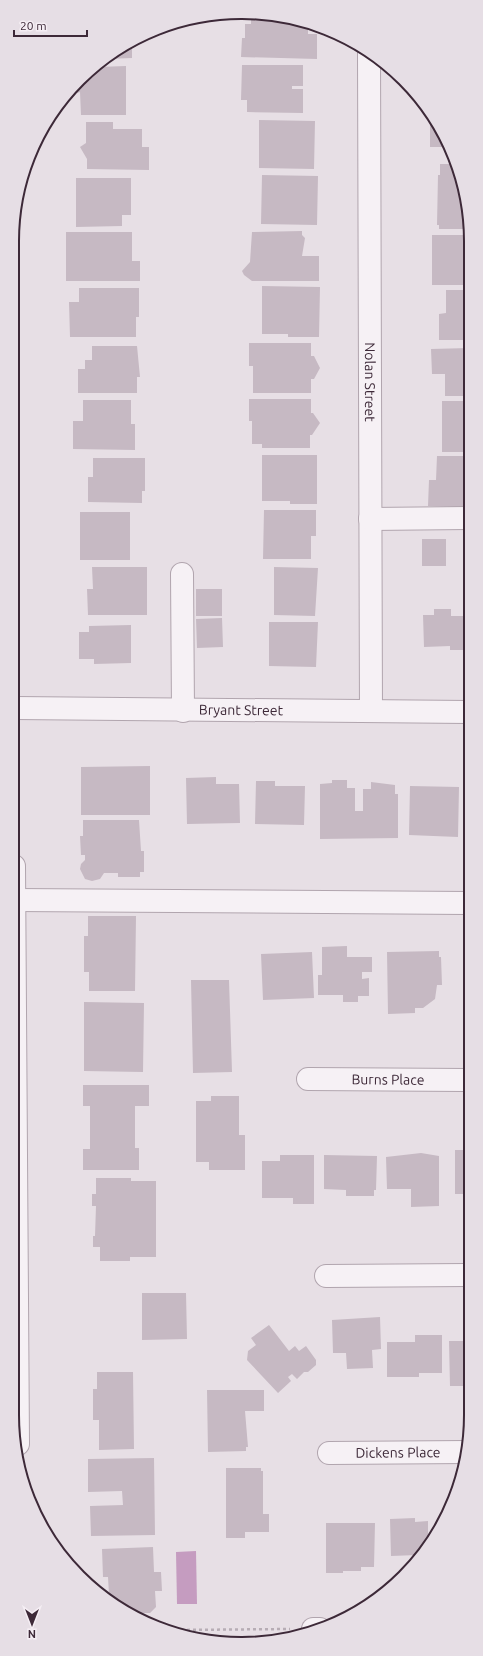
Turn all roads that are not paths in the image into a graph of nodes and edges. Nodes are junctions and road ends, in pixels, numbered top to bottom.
1 (369, 59) edge
2 (464, 518) edge
3 (370, 519) junction
4 (182, 574) dead end
5 (19, 708) edge
6 (183, 710) junction
7 (372, 711) junction
8 (464, 712) edge
9 (19, 900) edge
10 (464, 903) edge
11 (308, 1079) dead end
12 (464, 1080) edge
13 (464, 1275) edge
14 (326, 1276) dead end
15 (329, 1452) dead end
16 (461, 1452) edge

1 - 3 street, Nolan Street
2 - 3 street
3 - 7 street, Nolan Street
4 - 6 street
5 - 6 street, Bryant Street
6 - 7 street, Bryant Street
7 - 8 street, Bryant Street
9 - 10 street
11 - 12 street, Burns Place
13 - 14 street
15 - 16 street, Dickens Place

